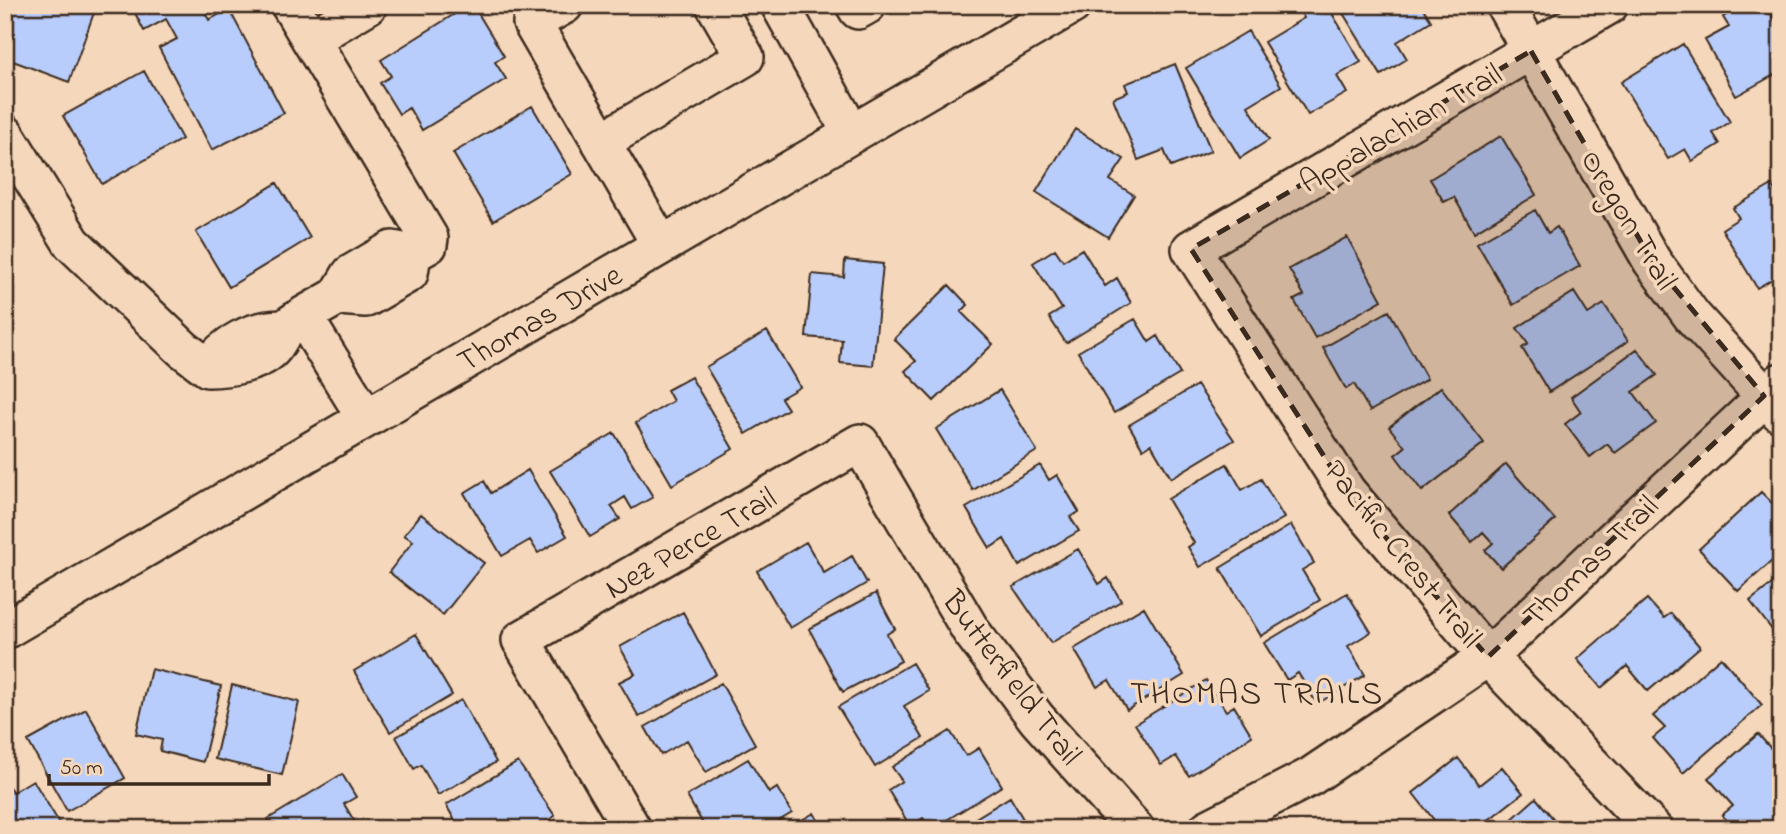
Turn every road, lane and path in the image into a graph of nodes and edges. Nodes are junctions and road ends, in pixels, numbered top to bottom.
1 (290, 5) edge
2 (368, 5) edge
3 (564, 5) edge
4 (715, 5) edge
5 (780, 5) edge
6 (855, 5) edge
7 (867, 5) edge
8 (1072, 5) edge
9 (1505, 5) edge
10 (1609, 5) edge
11 (311, 39) junction
12 (1531, 51) junction
13 (5, 134) edge
14 (852, 134) junction
15 (601, 142) junction
16 (661, 245) junction
17 (1191, 250) joint
18 (292, 322) junction
19 (1775, 397) edge
20 (366, 418) junction
21 (860, 443) joint
22 (5, 630) edge
23 (1488, 657) junction
24 (632, 829) edge
25 (1135, 829) edge
26 (1208, 829) edge
27 (1653, 829) edge

1 - 11 street
2 - 11 street
3 - 15 street
4 - 15 street
5 - 14 street
6 - 7 street
8 - 14 street, Thomas Drive
9 - 12 street, Oregon Trail
10 - 12 street, Appalachian Trail
11 - 18 street
12 - 17 street, Appalachian Trail
12 - 19 street, Oregon Trail
13 - 18 street
14 - 16 street, Thomas Drive
15 - 16 street
16 - 20 street, Thomas Drive
17 - 23 street, Pacific Crest Trail
18 - 20 street
19 - 23 street, Thomas Trail
20 - 22 street, Thomas Drive
21 - 24 street, Nez Perce Trail
21 - 25 street, Butterfield Trail
23 - 26 street, Thomas Trail
23 - 27 street, Pacific Crest Trail

